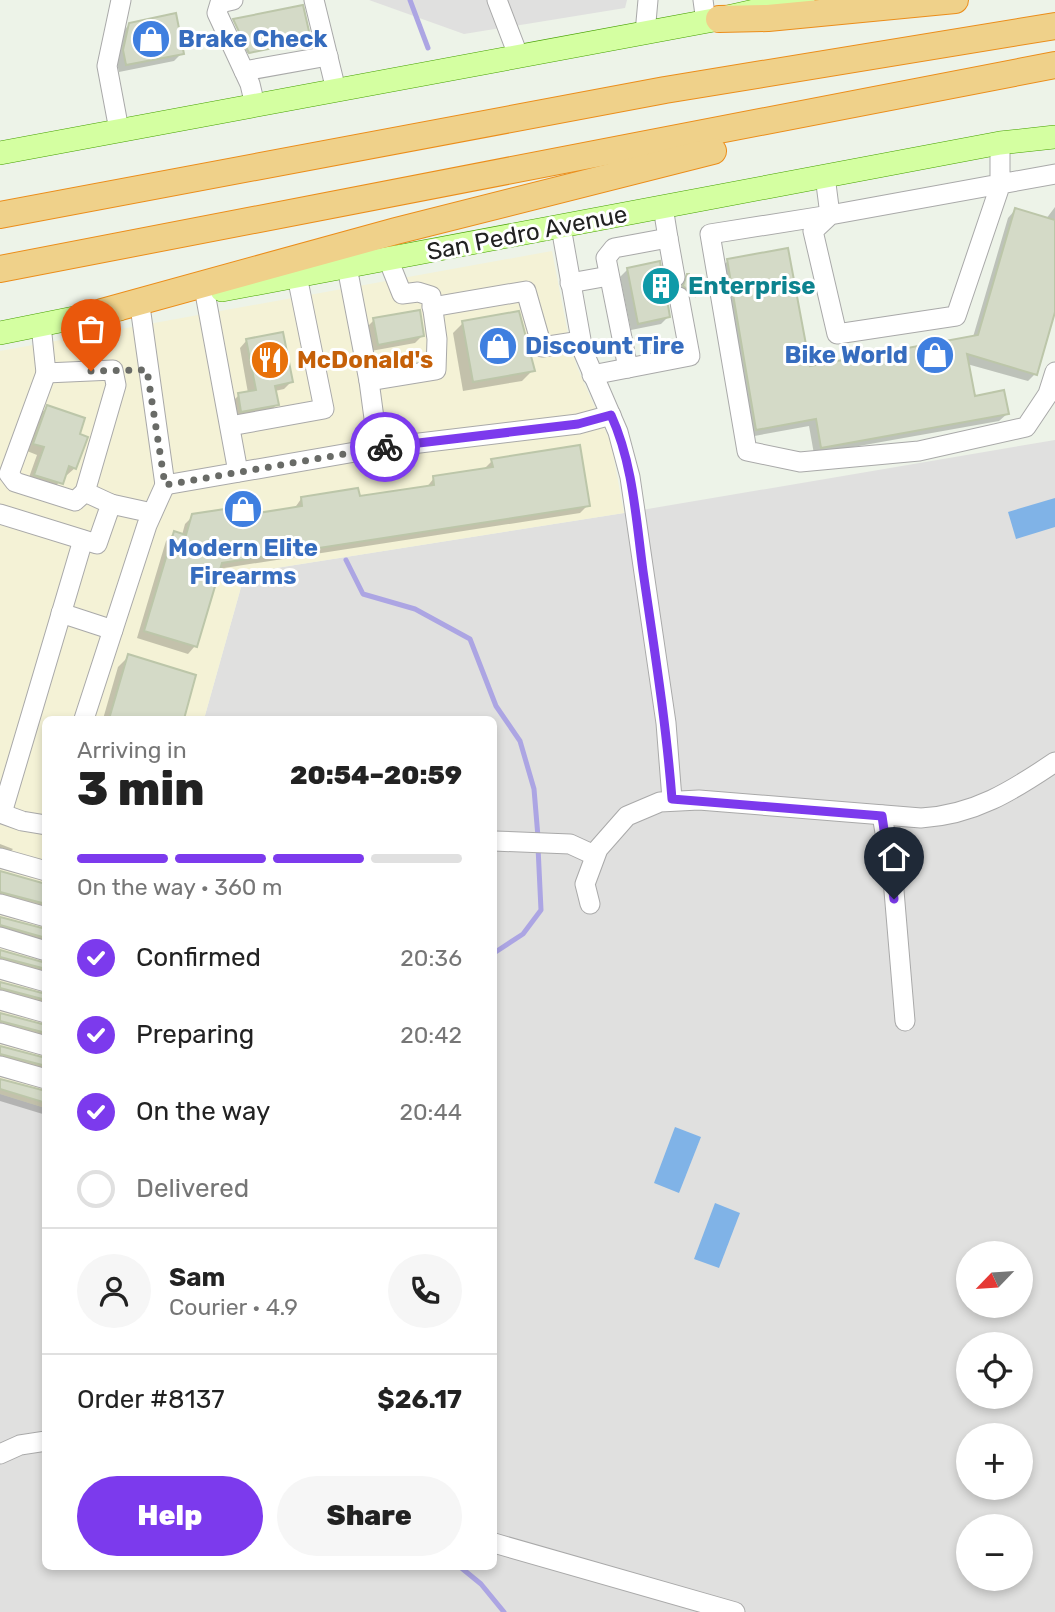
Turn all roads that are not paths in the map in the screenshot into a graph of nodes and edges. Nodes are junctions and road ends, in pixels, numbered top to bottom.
1 (121, 0) edge
2 (233, 0) edge
3 (314, 0) edge
4 (497, 0) edge
5 (648, 0) edge
6 (803, 0) edge
7 (955, 0) edge
8 (709, 14) edge
9 (1055, 26) edge
10 (645, 33) junction
11 (518, 55) junction
12 (328, 56) junction
13 (1055, 65) edge
14 (244, 71) junction
15 (336, 90) junction
16 (255, 105) junction
17 (119, 130) junction
18 (1055, 137) edge
19 (1000, 143) junction
20 (0, 153) edge
21 (1055, 174) edge
22 (825, 176) junction
23 (1000, 186) junction
24 (663, 207) junction
25 (0, 215) edge
26 (831, 215) junction
27 (561, 227) junction
28 (668, 238) junction
29 (388, 259) junction
30 (347, 267) junction
31 (0, 269) edge
32 (297, 276) junction
33 (609, 276) junction
34 (675, 277) dead end
35 (570, 283) junction
36 (205, 293) junction
37 (679, 297) dead end
38 (138, 302) junction
39 (432, 307) junction
40 (102, 312) joint
41 (41, 325) junction
42 (0, 333) edge
43 (581, 341) junction
44 (628, 368) junction
45 (113, 370) junction
46 (147, 370) junction
47 (1055, 372) edge
48 (46, 373) junction
49 (592, 375) junction
50 (369, 381) junction
51 (611, 415) junction
52 (230, 426) junction
53 (378, 448) junction
54 (238, 472) junction
55 (165, 485) junction
56 (80, 496) junction
57 (111, 504) junction
58 (152, 513) junction
59 (0, 514) edge
60 (83, 540) junction
61 (61, 613) junction
62 (113, 630) junction
63 (85, 716) edge
64 (1055, 762) edge
65 (672, 799) junction
66 (1, 813) edge
67 (882, 816) junction
68 (42, 824) edge
69 (497, 841) edge
70 (594, 855) junction
71 (0, 858) edge
72 (42, 870) edge
73 (0, 904) edge
74 (590, 904) dead end
75 (42, 916) edge
76 (0, 937) edge
77 (42, 950) edge
78 (0, 969) edge
79 (42, 981) edge
80 (0, 1000) edge
81 (42, 1012) edge
82 (905, 1021) dead end
83 (0, 1033) edge
84 (42, 1045) edge
85 (0, 1066) edge
86 (42, 1078) edge
87 (42, 1442) edge
88 (0, 1454) edge
89 (497, 1544) edge
90 (683, 1605) edge
91 (735, 1612) edge

1 - 17 street
2 - 14 street
3 - 12 street
4 - 11 street
5 - 10 street
6 - 8 main road
7 - 8 highway
8 - 10 main road
9 - 25 highway
10 - 11 main road
11 - 15 main road
12 - 14 street
12 - 15 street
13 - 31 highway
13 - 38 highway
14 - 16 street
15 - 16 main road
16 - 17 main road
17 - 20 main road
18 - 19 main road, San Pedro Avenue
19 - 22 main road, San Pedro Avenue
19 - 23 street
21 - 23 street
22 - 24 main road, San Pedro Avenue
22 - 26 street
23 - 26 street
23 - 26 street
24 - 27 main road, San Pedro Avenue
24 - 28 street
26 - 47 street
27 - 29 main road, San Pedro Avenue
27 - 35 street
28 - 33 street
28 - 34 street
29 - 30 main road, San Pedro Avenue
29 - 39 street
30 - 32 main road, San Pedro Avenue
30 - 50 street
32 - 36 main road, San Pedro Avenue
32 - 52 street
33 - 35 street
33 - 44 street
35 - 43 street
36 - 38 main road, San Pedro Avenue
36 - 52 street
37 - 44 street
38 - 40 highway
38 - 46 street
39 - 43 street
39 - 50 street
40 - 41 main road
41 - 42 main road
41 - 48 street
43 - 49 street
44 - 49 street
45 - 46 street
45 - 48 street
45 - 56 street
46 - 55 street
48 - 56 street
49 - 51 street
50 - 53 street
51 - 53 street
51 - 65 street
52 - 54 street
53 - 54 street
54 - 55 street
55 - 58 street
56 - 57 street
57 - 58 street
57 - 60 street
58 - 62 street
59 - 60 street
60 - 61 street
61 - 62 street
61 - 66 street
62 - 63 street
64 - 67 street
65 - 67 street
65 - 70 street
66 - 68 street
67 - 82 street
69 - 70 street
70 - 74 street
71 - 72 street
73 - 75 street
76 - 77 street
78 - 79 street
80 - 81 street
83 - 84 street
85 - 86 street
87 - 88 street
89 - 90 street
90 - 91 street

